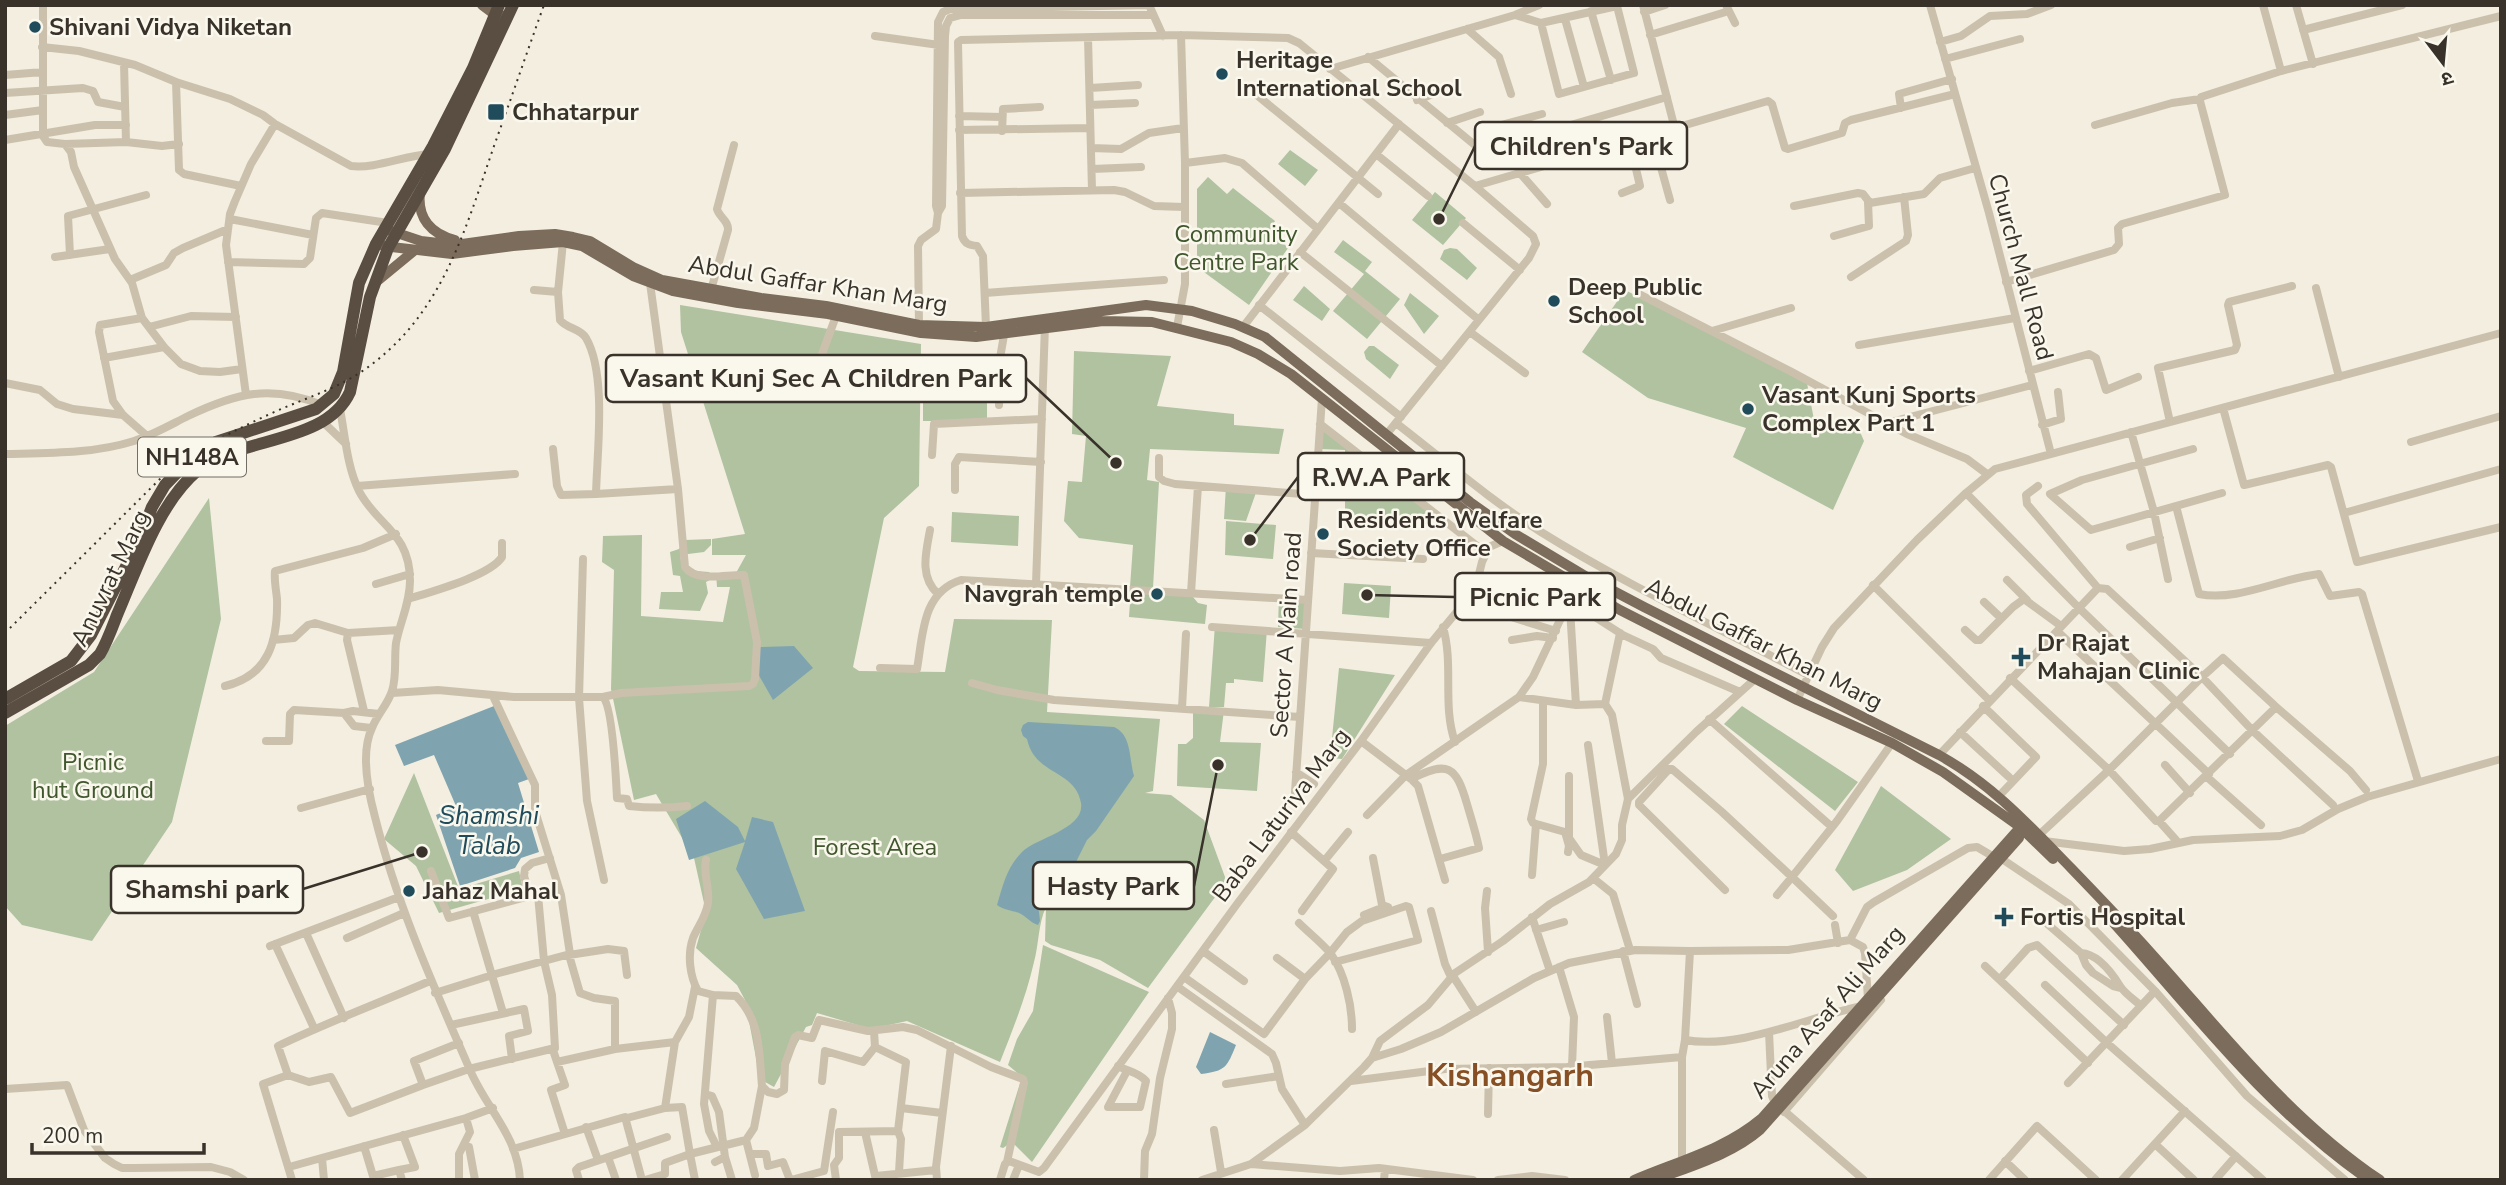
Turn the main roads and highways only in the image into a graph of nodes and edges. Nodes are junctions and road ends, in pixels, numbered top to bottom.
1 (482, 5) edge
2 (503, 9) edge
3 (420, 192) junction
4 (389, 228) junction
5 (466, 243) junction
6 (382, 246) junction
7 (415, 250) junction
8 (374, 284) junction
9 (1045, 323) junction
10 (5, 699) edge
11 (5, 713) edge
12 (2005, 815) junction
13 (2025, 824) junction
14 (2041, 840) junction
15 (2013, 841) junction
16 (1998, 858) junction
17 (1779, 1108) junction
18 (2364, 1178) edge
19 (1634, 1180) edge
20 (1655, 1180) edge
21 (2380, 1180) edge

1 - 2 main road
2 - 3 highway, NH148A
2 - 4 highway, NH148A
3 - 4 highway, NH148A
3 - 5 main road
4 - 5 main road, Abdul Gaffar Khan Marg
4 - 6 highway, Anuvrat Marg / NH148A
5 - 9 main road, Abdul Gaffar Khan Marg
6 - 7 main road, Abdul Gaffar Khan Marg
6 - 8 highway, Anuvrat Marg / NH148A
6 - 10 highway, Anuvrat Marg / NH148A
7 - 8 main road
7 - 9 main road, Abdul Gaffar Khan Marg
8 - 11 highway, Anuvrat Marg / NH148A
9 - 12 main road, Abdul Gaffar Khan Marg
9 - 13 main road, Abdul Gaffar Khan Marg
12 - 13 main road, Abdul Gaffar Khan Marg
12 - 15 main road
13 - 14 main road, Abdul Gaffar Khan Marg
13 - 15 main road, Aruna Asaf Ali Marg
14 - 15 main road
14 - 18 main road, Abdul Gaffar Khan Marg
14 - 21 main road, Abdul Gaffar Khan Marg
15 - 16 main road, Aruna Asaf Ali Marg
16 - 17 main road, Aruna Asaf Ali Marg
16 - 17 main road, Aruna Asaf Ali Marg
17 - 19 main road, Aruna Asaf Ali Marg
17 - 20 main road, Aruna Asaf Ali Marg

